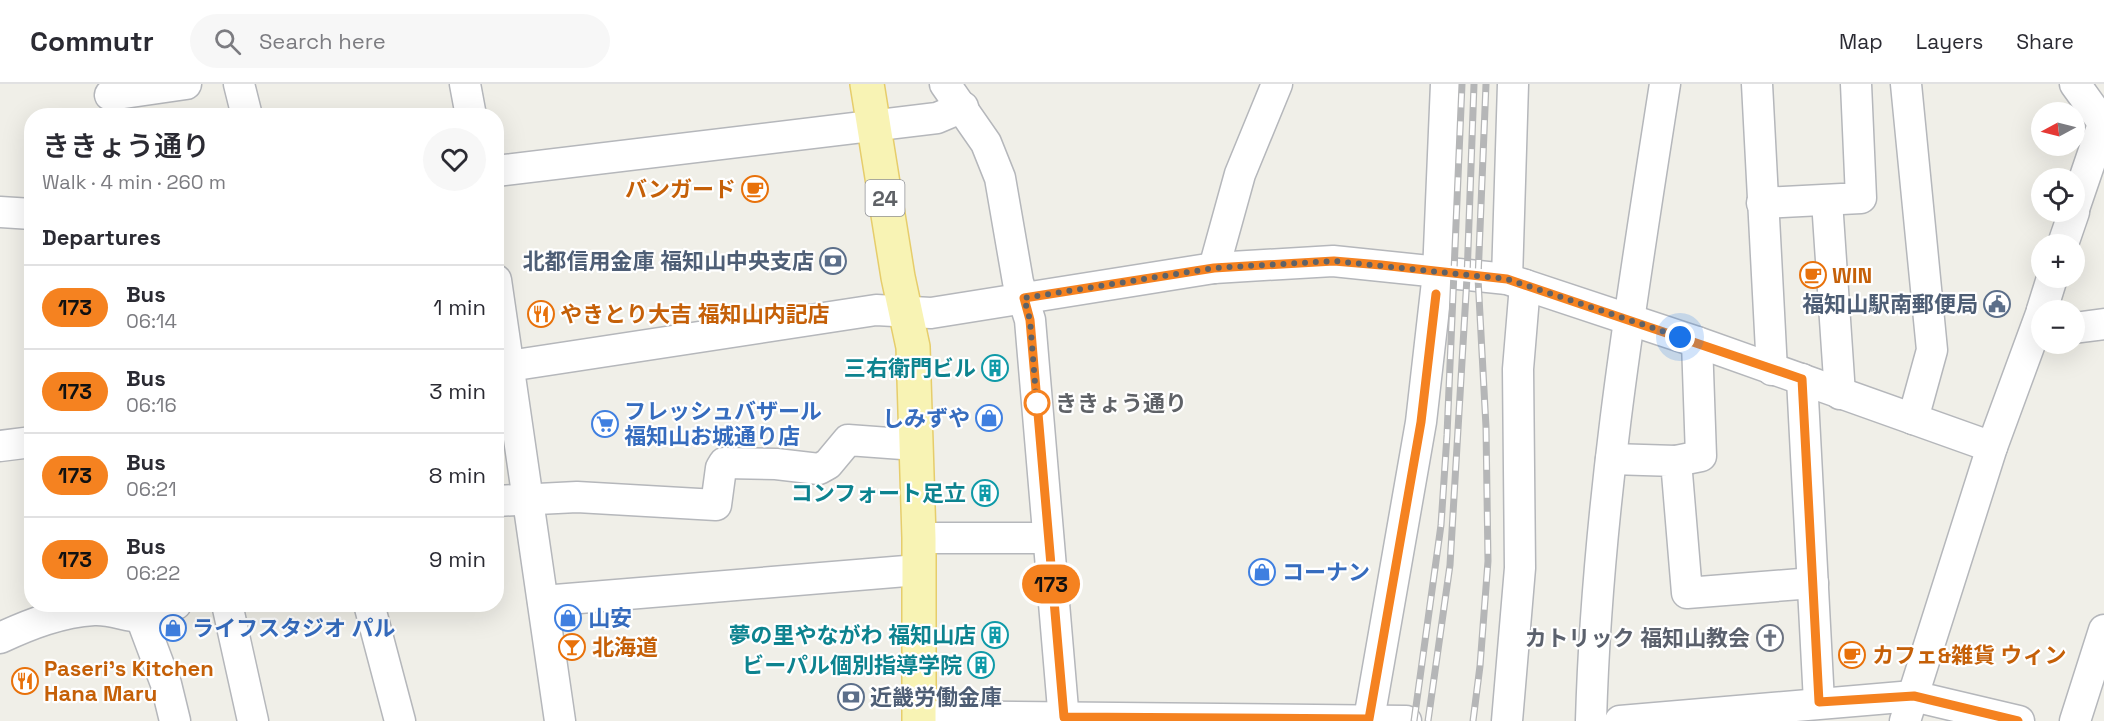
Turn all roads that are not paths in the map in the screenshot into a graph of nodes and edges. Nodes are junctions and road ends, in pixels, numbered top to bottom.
1 (186, 84) edge
2 (239, 84) edge
3 (465, 84) edge
4 (867, 84) edge
5 (945, 84) edge
6 (1277, 84) edge
7 (1446, 84) edge
8 (1513, 84) edge
9 (1665, 84) edge
10 (1757, 84) edge
11 (1856, 84) edge
12 (1906, 84) edge
13 (2075, 84) edge
14 (111, 98) edge
15 (963, 107) junction
16 (245, 108) edge
17 (470, 108) edge
18 (2104, 123) edge
19 (874, 125) junction
20 (504, 170) edge
21 (2085, 178) edge
22 (1827, 201) junction
23 (1762, 204) junction
24 (0, 212) edge
25 (24, 214) edge
26 (1214, 268) junction
27 (1438, 273) junction
28 (1516, 282) junction
29 (1024, 298) junction
30 (906, 312) junction
31 (1628, 321) junction
32 (2104, 324) edge
33 (2085, 327) edge
34 (2031, 341) edge
35 (1697, 342) junction
36 (504, 367) edge
37 (1772, 370) junction
38 (504, 378) edge
39 (1802, 379) junction
40 (1840, 394) junction
41 (1913, 419) junction
42 (24, 443) edge
43 (916, 445) junction
44 (0, 446) edge
45 (1992, 447) junction
46 (1611, 459) junction
47 (1676, 461) junction
48 (527, 500) junction
49 (504, 501) edge
50 (1048, 538) junction
51 (918, 554) junction
52 (1813, 583) junction
53 (543, 601) junction
54 (84, 612) edge
55 (117, 612) edge
56 (134, 612) edge
57 (139, 612) edge
58 (228, 612) edge
59 (371, 612) edge
60 (2104, 630) edge
61 (0, 638) edge
62 (1819, 702) junction
63 (1909, 708) edge
64 (1738, 716) edge
65 (919, 718) edge
66 (1064, 719) edge
67 (1369, 719) junction
68 (175, 721) edge
69 (253, 721) edge
70 (400, 721) edge
71 (560, 721) edge
72 (1406, 721) edge
73 (1507, 721) edge
74 (1592, 721) edge
75 (1620, 721) edge
76 (2019, 721) edge
77 (2074, 721) edge

1 - 14 street
2 - 16 street
3 - 17 street
4 - 19 main road, 24
5 - 15 street
6 - 26 street
7 - 27 street
8 - 28 street
9 - 31 street
10 - 23 street
11 - 22 street
12 - 41 street
13 - 18 street
15 - 19 street
15 - 29 street
18 - 21 street
19 - 20 street
19 - 30 main road, 24
22 - 23 street
22 - 40 street
23 - 37 street
24 - 25 street
26 - 27 street
26 - 29 street
27 - 28 street
27 - 67 street
28 - 31 street
28 - 73 street
29 - 30 street
29 - 50 street
30 - 36 street
30 - 43 main road, 24
31 - 35 street
31 - 46 street
32 - 33 street
34 - 45 street
35 - 37 street
35 - 47 street
37 - 39 street
38 - 48 street
39 - 40 street
39 - 52 street
40 - 41 street
41 - 45 street
42 - 44 street
43 - 48 street
43 - 51 main road, 24
45 - 63 street
46 - 47 street
46 - 74 street
47 - 52 street
48 - 49 street
48 - 53 street
50 - 51 street
50 - 66 street
51 - 53 street
51 - 65 main road, 24
52 - 62 street
53 - 71 street
54 - 61 street
55 - 56 street
57 - 68 street
58 - 69 street
59 - 70 street
60 - 77 street
62 - 63 street
62 - 64 street
63 - 76 street
64 - 75 street
65 - 66 street
66 - 67 street
67 - 72 street

